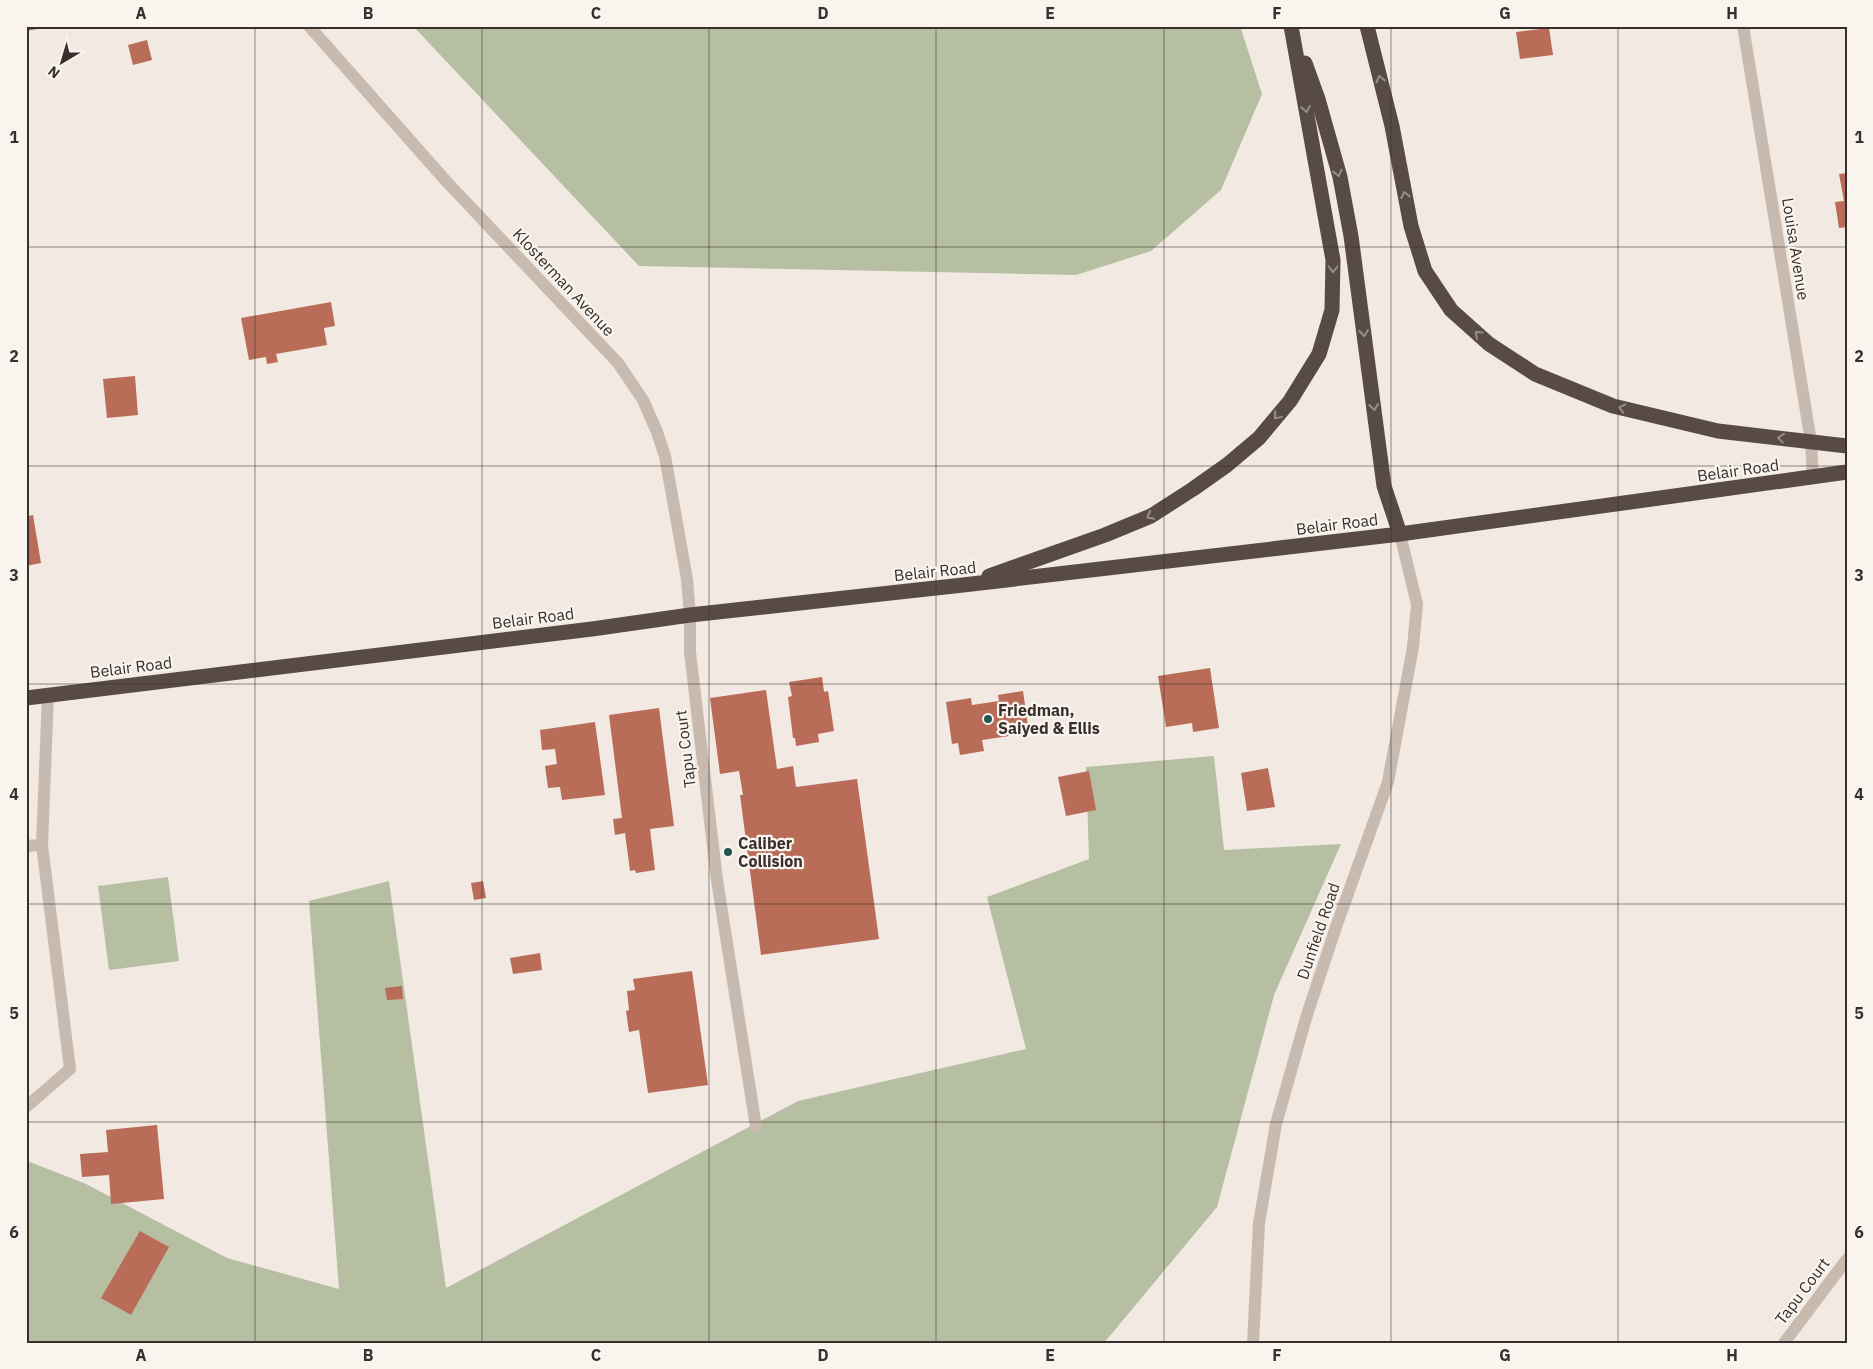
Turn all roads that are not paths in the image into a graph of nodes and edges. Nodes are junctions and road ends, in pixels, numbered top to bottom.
1 (309, 26) edge
2 (1291, 26) edge
3 (1367, 26) edge
4 (1743, 26) edge
5 (1811, 442) junction
6 (1847, 446) edge
7 (1847, 472) edge
8 (1813, 477) junction
9 (1400, 534) junction
10 (963, 586) junction
11 (690, 615) junction
12 (48, 695) junction
13 (26, 698) edge
14 (42, 845) junction
15 (26, 846) edge
16 (26, 1107) edge
17 (756, 1126) dead end
18 (1847, 1259) edge
19 (1253, 1343) edge
20 (1784, 1343) edge

1 - 11 street, Klosterman Avenue
2 -> 9 highway
2 -> 10 highway
5 -> 3 highway
4 - 5 street, Louisa Avenue
5 - 6 highway
5 - 8 street, Louisa Avenue
7 - 8 highway, Belair Road
8 - 9 highway, Belair Road
9 - 10 highway, Belair Road
9 - 19 street, Dunfield Road
10 - 11 highway, Belair Road
11 - 12 highway, Belair Road
11 - 17 street, Tapu Court
12 - 13 highway, Belair Road
12 - 14 street
14 - 15 street
14 - 16 street
18 - 20 street, Tapu Court

